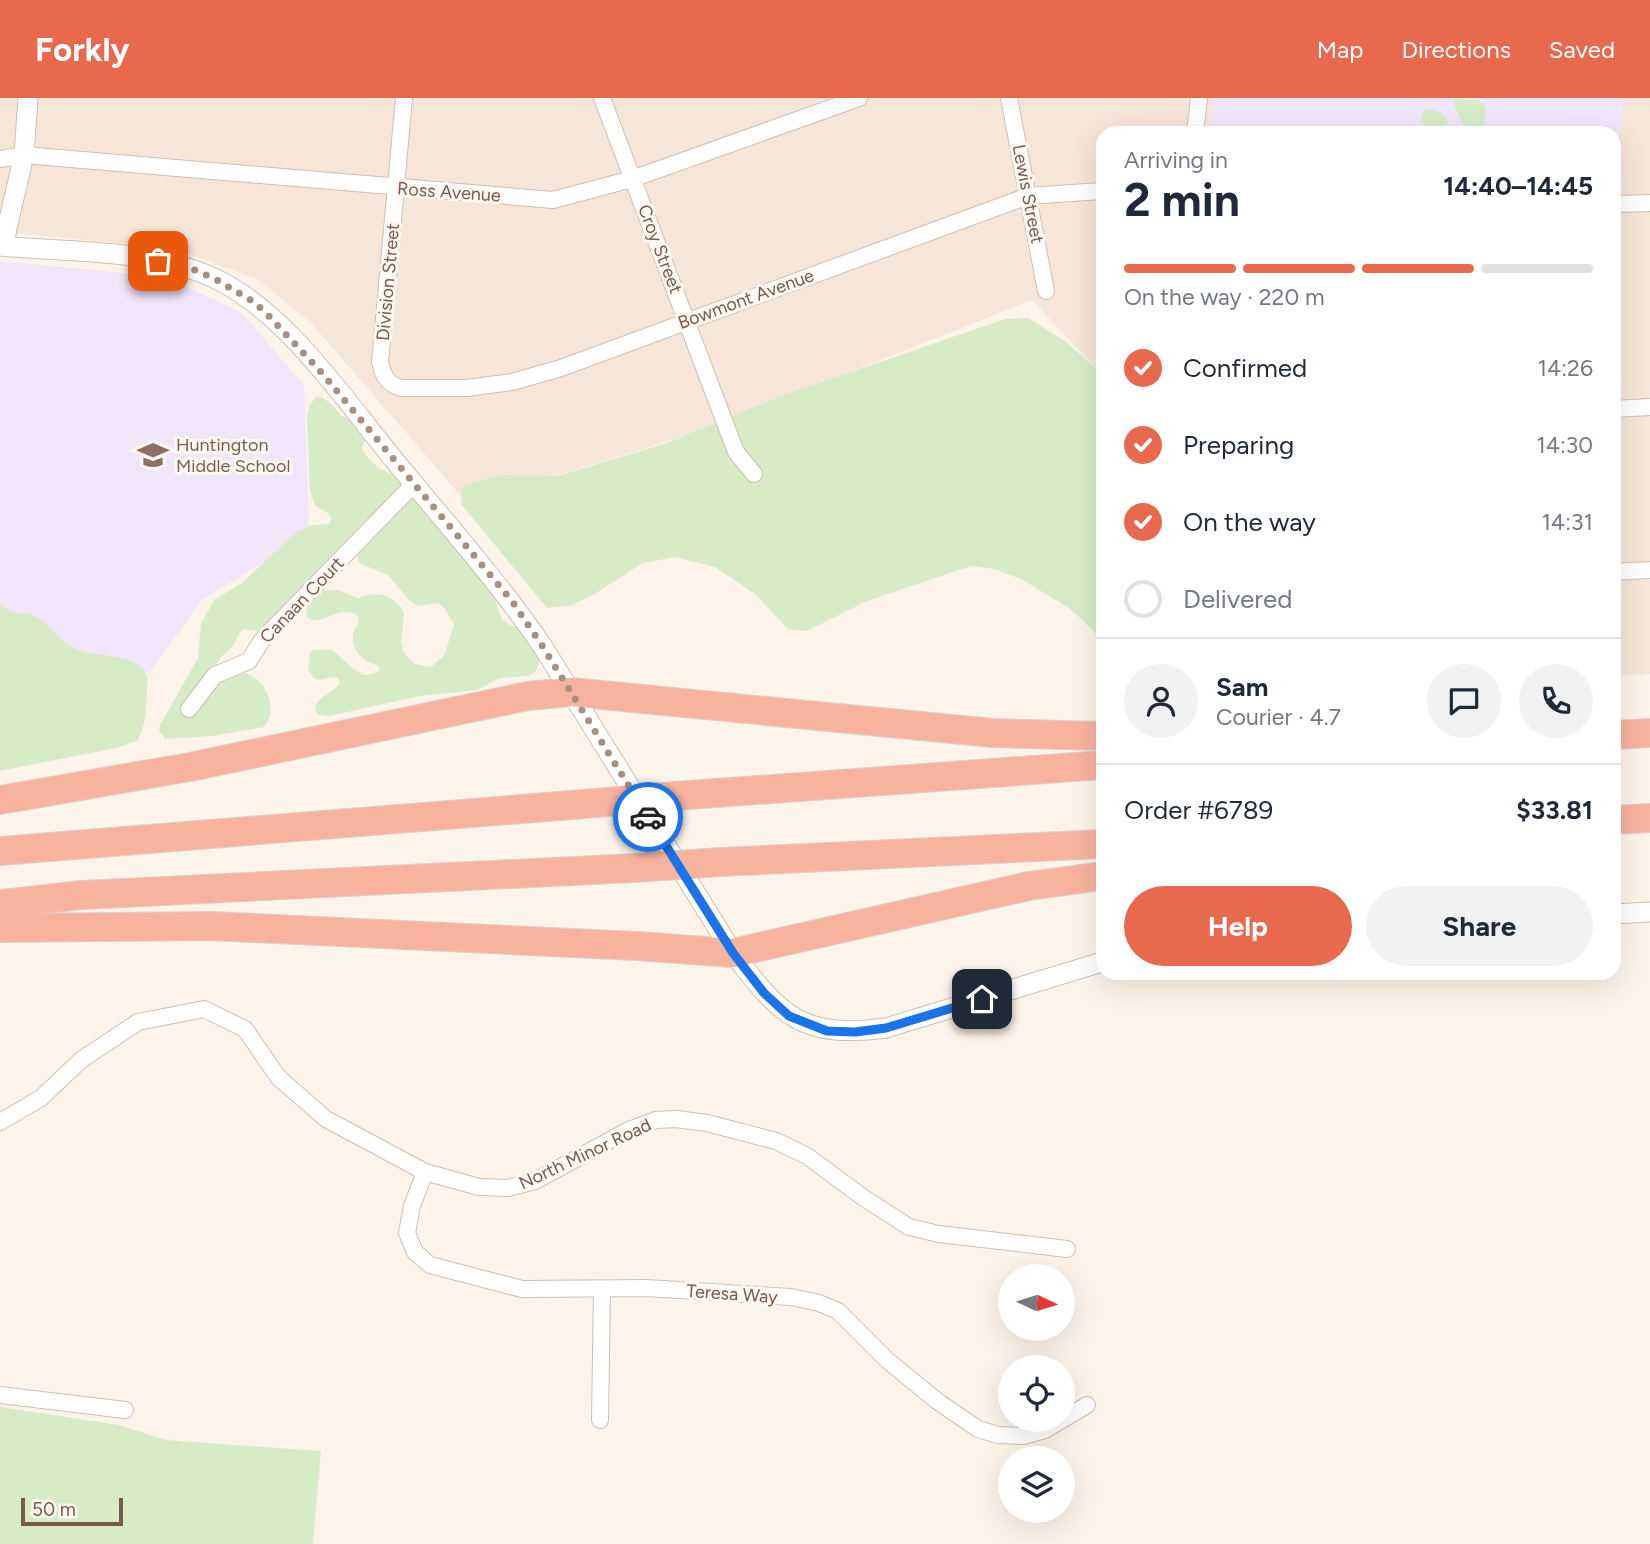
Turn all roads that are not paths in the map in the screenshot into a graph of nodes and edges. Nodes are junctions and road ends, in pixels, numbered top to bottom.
1 (28, 98) edge
2 (404, 98) edge
3 (602, 98) edge
4 (859, 98) edge
5 (1009, 98) edge
6 (1199, 98) edge
7 (1196, 126) edge
8 (24, 155) junction
9 (0, 159) edge
10 (632, 179) junction
11 (397, 188) junction
12 (1096, 191) edge
13 (1028, 196) junction
14 (1650, 202) edge
15 (1621, 204) edge
16 (2, 246) edge
17 (1046, 291) dead end
18 (687, 320) junction
19 (388, 381) joint
20 (1650, 407) edge
21 (1621, 409) edge
22 (754, 474) dead end
23 (414, 484) junction
24 (1650, 570) edge
25 (1621, 572) edge
26 (571, 692) junction
27 (190, 709) dead end
28 (1650, 733) edge
29 (1621, 735) edge
30 (1096, 736) edge
31 (1096, 765) edge
32 (0, 800) edge
33 (1096, 844) edge
34 (0, 851) edge
35 (1096, 877) edge
36 (0, 904) edge
37 (1650, 912) edge
38 (1621, 914) edge
39 (0, 928) edge
40 (733, 953) junction
41 (1096, 964) edge
42 (0, 1122) edge
43 (425, 1172) junction
44 (1067, 1249) dead end
45 (602, 1289) junction
46 (0, 1395) edge
47 (1087, 1405) dead end
48 (125, 1410) dead end
49 (600, 1420) dead end

1 - 8 street
2 - 11 street, Division Street
3 - 10 street, Croy Street
4 - 10 street, Ross Avenue
5 - 13 street, Lewis Street
6 - 7 street
8 - 9 street, Ross Avenue
8 - 11 street, Ross Avenue
8 - 16 street
10 - 11 street, Ross Avenue
10 - 18 street, Croy Street
11 - 19 street, Division Street
12 - 13 street, Bowmont Avenue
13 - 17 street, Lewis Street
13 - 18 street, Bowmont Avenue
14 - 15 street
16 - 23 street
18 - 19 street, Bowmont Avenue
18 - 22 street, Croy Street
20 - 21 street
23 - 26 street
23 - 27 street, Canaan Court
24 - 25 street
26 - 30 highway
26 - 32 highway
26 - 40 street
28 - 29 highway
31 - 34 highway, bridge
33 - 36 highway, bridge
35 - 40 highway
37 - 38 street
39 - 40 highway
40 - 41 street
42 - 43 street, North Minor Road
43 - 44 street, North Minor Road
43 - 45 street, Teresa Way
45 - 47 street, Teresa Way
45 - 49 street
46 - 48 street

